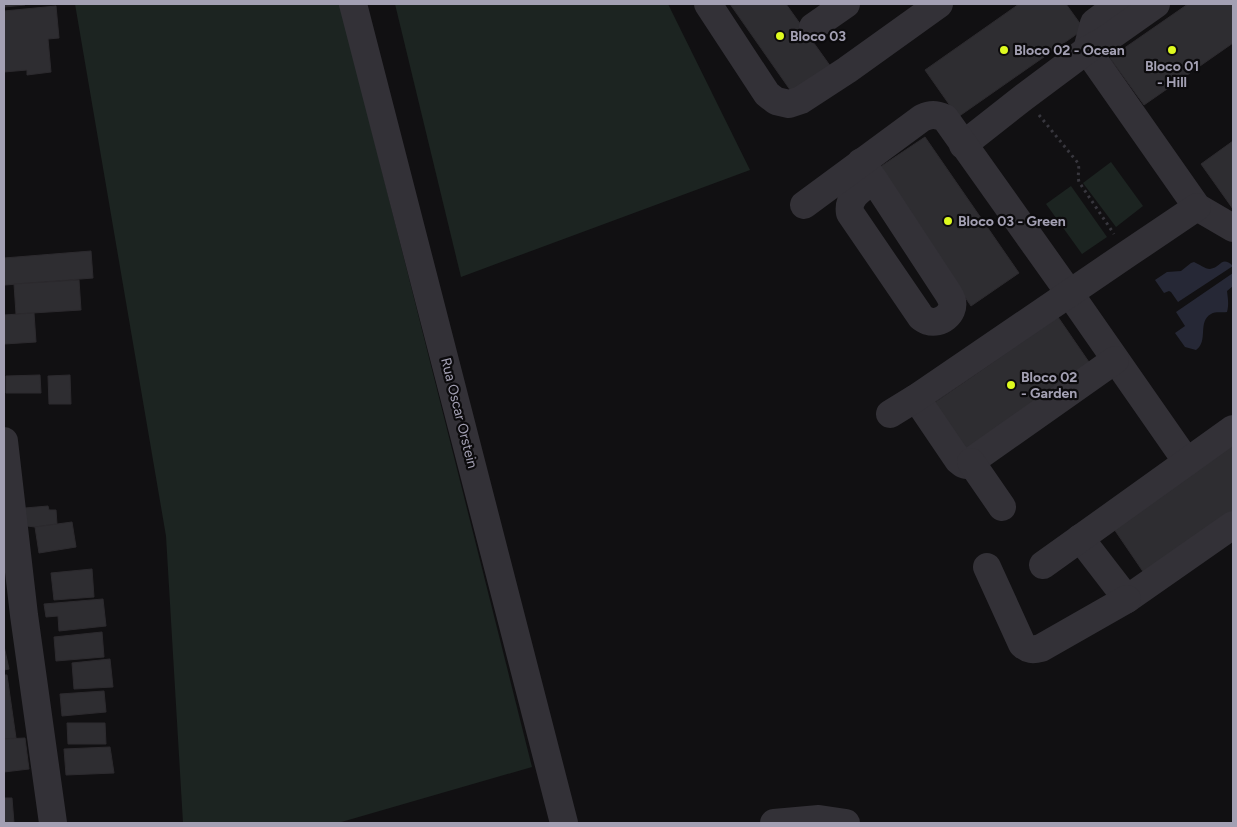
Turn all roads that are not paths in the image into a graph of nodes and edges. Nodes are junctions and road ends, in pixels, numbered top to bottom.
1 (353, 4) edge
2 (708, 4) edge
3 (846, 4) edge
4 (938, 4) edge
5 (1119, 4) edge
6 (1156, 4) edge
7 (814, 27) dead end
8 (1087, 50) junction
9 (963, 145) junction
10 (868, 171) junction
11 (804, 205) dead end
12 (1197, 207) junction
13 (1233, 228) edge
14 (1070, 294) junction
15 (1115, 360) junction
16 (916, 398) junction
17 (890, 414) dead end
18 (1233, 429) edge
19 (4, 441) edge
20 (971, 462) junction
21 (1188, 462) junction
22 (1002, 507) dead end
23 (1233, 525) edge
24 (1080, 538) junction
25 (1042, 565) dead end
26 (987, 567) dead end
27 (1127, 600) junction
28 (14, 617) edge
29 (54, 823) edge
30 (564, 823) edge
31 (774, 823) edge
32 (846, 823) edge

1 - 30 street, Rua Oscar Orstein
2 - 4 street
3 - 7 street
5 - 8 street
6 - 8 street
8 - 9 street
8 - 12 street
9 - 10 street
9 - 14 street
10 - 10 street
10 - 11 street
12 - 13 street
12 - 14 street
14 - 15 street
14 - 16 street
15 - 20 street
15 - 21 street
16 - 17 street
16 - 20 street
18 - 21 street
19 - 28 street
20 - 22 street
21 - 24 street
23 - 27 street
24 - 25 street
24 - 27 street
26 - 27 street
28 - 29 street
31 - 32 street

